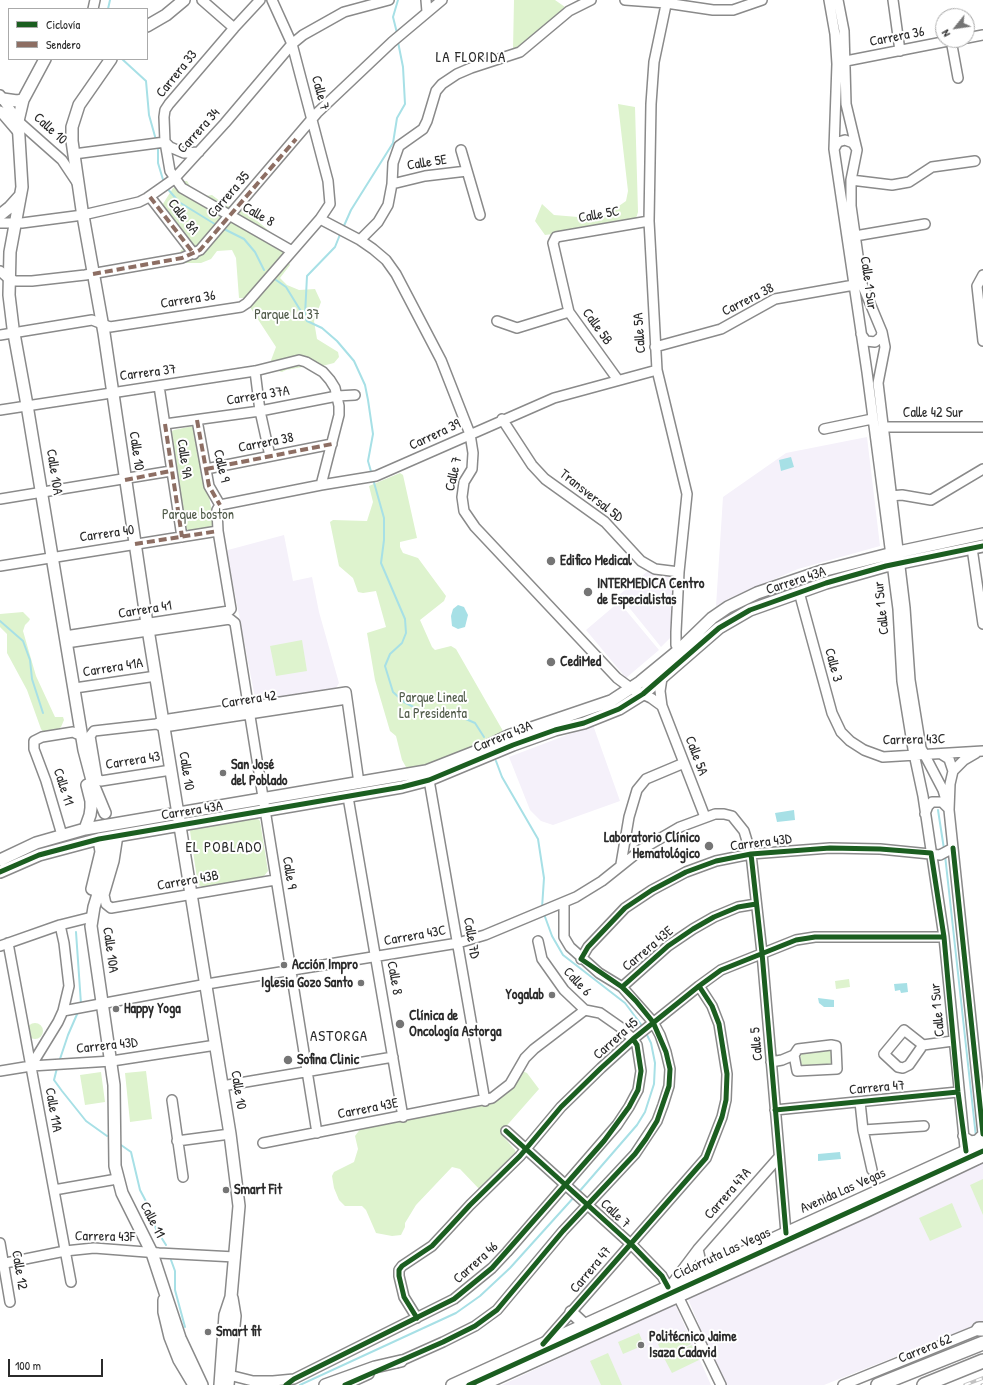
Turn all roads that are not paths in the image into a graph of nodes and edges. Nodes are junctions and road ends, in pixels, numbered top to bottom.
1 (184, 0) edge
2 (202, 0) edge
3 (260, 0) edge
4 (272, 0) edge
5 (389, 0) edge
6 (426, 0) edge
7 (440, 0) edge
8 (590, 0) edge
9 (625, 0) edge
10 (762, 0) edge
11 (829, 0) edge
12 (838, 0) edge
13 (893, 0) edge
14 (666, 2) edge
15 (427, 12) junction
16 (148, 25) edge
17 (234, 28) junction
18 (292, 44) junction
19 (935, 44) edge
20 (953, 48) edge
21 (900, 51) junction
22 (280, 58) junction
23 (44, 60) edge
24 (297, 60) junction
25 (107, 61) edge
26 (846, 61) junction
27 (958, 78) dead end
28 (1, 97) edge
29 (23, 100) junction
30 (0, 111) edge
31 (313, 118) junction
32 (18, 126) junction
33 (158, 143) junction
34 (834, 149) junction
35 (461, 150) dead end
36 (857, 150) junction
37 (199, 152) junction
38 (74, 154) junction
39 (975, 161) dead end
40 (467, 171) junction
41 (850, 180) junction
42 (168, 184) junction
43 (392, 184) junction
44 (78, 186) junction
45 (20, 195) junction
46 (150, 197) junction
47 (330, 197) joint
48 (0, 214) edge
49 (83, 215) junction
50 (480, 215) dead end
51 (228, 217) junction
52 (320, 219) junction
53 (649, 221) junction
54 (0, 223) edge
55 (15, 223) junction
56 (925, 224) dead end
57 (855, 236) junction
58 (360, 240) junction
59 (554, 240) joint
60 (292, 251) junction
61 (194, 254) junction
62 (4, 274) edge
63 (93, 274) junction
64 (983, 275) edge
65 (854, 285) junction
66 (569, 312) junction
67 (497, 321) dead end
68 (102, 323) junction
69 (882, 332) junction
70 (14, 333) junction
71 (861, 334) junction
72 (0, 335) edge
73 (983, 341) edge
74 (655, 348) junction
75 (657, 370) junction
76 (255, 372) junction
77 (618, 380) junction
78 (159, 386) junction
79 (112, 392) junction
80 (355, 395) dead end
81 (337, 396) junction
82 (27, 405) junction
83 (0, 410) edge
84 (260, 411) junction
85 (502, 419) junction
86 (197, 420) junction
87 (872, 420) junction
88 (165, 424) junction
89 (883, 427) junction
90 (983, 427) edge
91 (824, 429) dead end
92 (470, 434) junction
93 (332, 444) junction
94 (270, 456) junction
95 (206, 469) junction
96 (983, 469) edge
97 (171, 471) junction
98 (126, 480) junction
99 (321, 485) junction
100 (42, 492) junction
101 (890, 496) junction
102 (0, 499) edge
103 (220, 505) junction
104 (218, 532) junction
105 (983, 534) edge
106 (182, 537) junction
107 (135, 544) junction
108 (983, 546) edge
109 (972, 548) junction
110 (52, 557) junction
111 (894, 558) junction
112 (0, 566) edge
113 (679, 572) junction
114 (799, 592) junction
115 (231, 615) junction
116 (983, 624) edge
117 (147, 627) junction
118 (66, 640) junction
119 (682, 654) junction
120 (156, 676) junction
121 (662, 678) junction
122 (75, 688) junction
123 (632, 689) junction
124 (643, 694) junction
125 (662, 706) junction
126 (78, 711) junction
127 (249, 711) junction
128 (161, 724) junction
129 (77, 734) junction
130 (850, 741) joint
131 (981, 752) edge
132 (941, 754) junction
133 (918, 755) junction
134 (684, 763) junction
135 (171, 770) junction
136 (953, 771) junction
137 (99, 780) joint
138 (429, 780) junction
139 (359, 783) junction
140 (348, 797) junction
141 (263, 798) junction
142 (949, 810) junction
143 (265, 811) junction
144 (105, 813) dead end
145 (178, 813) junction
146 (732, 816) joint
147 (925, 816) junction
148 (705, 817) junction
149 (180, 825) junction
150 (85, 829) junction
151 (62, 835) junction
152 (118, 835) junction
153 (99, 839) junction
154 (110, 844) dead end
155 (953, 848) junction
156 (931, 853) junction
157 (751, 854) junction
158 (0, 860) edge
159 (621, 864) junction
160 (0, 872) edge
161 (275, 880) junction
162 (192, 894) junction
163 (756, 904) junction
164 (560, 905) junction
165 (90, 922) junction
166 (60, 925) junction
167 (944, 937) junction
168 (538, 941) dead end
169 (458, 943) junction
170 (4, 944) edge
171 (762, 953) junction
172 (376, 957) junction
173 (581, 959) junction
174 (291, 972) junction
175 (206, 984) junction
176 (698, 986) junction
177 (622, 987) junction
178 (66, 997) junction
179 (103, 1003) junction
180 (75, 1008) junction
181 (63, 1010) junction
182 (585, 1010) junction
183 (651, 1024) junction
184 (635, 1038) junction
185 (953, 1041) junction
186 (216, 1045) junction
187 (923, 1045) dead end
188 (794, 1055) junction
189 (393, 1057) junction
190 (112, 1061) junction
191 (770, 1062) junction
192 (31, 1066) junction
193 (0, 1071) edge
194 (308, 1071) junction
195 (222, 1086) junction
196 (958, 1092) junction
197 (172, 1100) dead end
198 (485, 1101) junction
199 (860, 1102) junction
200 (775, 1110) junction
201 (403, 1117) junction
202 (924, 1126) dead end
203 (863, 1130) junction
204 (506, 1131) dead end
205 (317, 1133) junction
206 (230, 1134) junction
207 (983, 1134) edge
208 (963, 1136) junction
209 (178, 1141) junction
210 (263, 1143) dead end
211 (983, 1143) edge
212 (526, 1149) junction
213 (966, 1151) junction
214 (779, 1157) junction
215 (981, 1158) edge
216 (872, 1170) dead end
217 (182, 1177) dead end
218 (117, 1179) junction
219 (565, 1185) junction
220 (54, 1190) junction
221 (585, 1202) junction
222 (786, 1233) junction
223 (0, 1243) edge
224 (630, 1243) junction
225 (698, 1249) junction
226 (65, 1251) junction
227 (152, 1253) junction
228 (235, 1257) junction
229 (2, 1264) edge
230 (709, 1268) junction
231 (71, 1282) dead end
232 (163, 1283) junction
233 (670, 1286) junction
234 (678, 1296) junction
235 (231, 1297) junction
236 (10, 1302) dead end
237 (571, 1312) junction
238 (417, 1318) junction
239 (585, 1325) junction
240 (982, 1329) edge
241 (983, 1343) edge
242 (543, 1344) junction
243 (400, 1361) joint
244 (983, 1361) edge
245 (228, 1380) edge
246 (345, 1381) edge
247 (290, 1382) edge
248 (194, 1385) edge
249 (202, 1385) edge
250 (220, 1385) edge
251 (325, 1385) edge
252 (452, 1385) edge
253 (482, 1385) edge
254 (721, 1385) edge
255 (843, 1385) edge
256 (878, 1385) edge
257 (924, 1385) edge

1 - 16 main road
2 - 17 street
3 - 17 street, Carrera 33
4 - 18 street, Calle 7
5 - 18 street, Carrera 34
6 - 15 street
7 - 15 street
8 - 43 street
9 - 14 street
10 - 14 street
11 - 34 street, Calle 1 Sur
12 - 26 street, Calle 1 Sur
13 - 21 street
14 - 53 street, Calle 5A
15 - 31 street, Carrera 35
17 - 33 street, Carrera 33
18 - 22 street, Carrera 34
18 - 24 street, Calle 7
19 - 21 street, Carrera 36
20 - 27 street
21 - 26 street, Carrera 36
22 - 24 street
22 - 37 street, Carrera 34
23 - 29 main road, Calle 10A
24 - 31 street, Calle 7
25 - 38 main road, Calle 10
26 - 36 street, Calle 1 Sur
28 - 29 main road
28 - 32 street, Calle 10
29 - 32 main road, Calle 10A
30 - 32 street, Calle 10
31 - 47 street, Calle 7
31 - 51 street, Carrera 35
32 - 44 street, Calle 10
32 - 45 main road, Calle 10A
33 - 37 street
33 - 38 street
33 - 42 street
34 - 36 street
34 - 65 street, Calle 1 Sur
35 - 40 street
36 - 41 street, Calle 1 Sur
37 - 42 street, Carrera 34
38 - 44 main road, Calle 10
39 - 41 street
40 - 43 street, Calle 5E
40 - 50 street
41 - 57 street, Calle 1 Sur
42 - 46 street, Carrera 34
42 - 51 street, Calle 8
43 - 58 street
44 - 49 main road, Calle 10
45 - 48 main road
45 - 55 main road, Calle 10A
46 - 49 street, Carrera 34
46 - 61 street, Calle 8A
47 - 52 street, Carrera 36
49 - 55 street, Carrera 34
49 - 63 main road, Calle 10
51 - 60 street, Calle 8
51 - 61 street, Carrera 35
52 - 58 street, Calle 7
52 - 60 street, Carrera 36
53 - 59 street, Calle 5C
53 - 74 street, Calle 5A
54 - 55 street, Carrera 34
55 - 62 main road, Calle 10A
56 - 57 street
57 - 69 street, Calle 1 Sur
58 - 92 street, Calle 7
59 - 66 street, Calle 5B
60 - 68 street, Carrera 36
61 - 63 street, Carrera 35
62 - 63 street, Carrera 35
62 - 70 main road, Calle 10A
63 - 68 main road, Calle 10
64 - 73 street
65 - 71 street, Calle 1 Sur
65 - 74 street, Carrera 38
66 - 67 street
66 - 77 street, Calle 5B
68 - 70 street, Carrera 36
68 - 79 main road, Calle 10
69 - 71 street
69 - 89 street, Calle 1 Sur
70 - 72 street, Carrera 36
70 - 82 main road, Calle 10A
71 - 87 street, Calle 1 Sur
74 - 75 street, Calle 5A
75 - 77 street, Carrera 39
75 - 113 street, Calle 5A
76 - 78 street, Carrera 37
76 - 81 street, Carrera 37
76 - 84 street
77 - 85 street, Carrera 39
78 - 79 street, Carrera 37
78 - 88 street, Calle 9A
79 - 82 street, Carrera 37
79 - 98 main road, Calle 10
80 - 81 street, Carrera 37A
81 - 84 street, Carrera 37A
81 - 93 street
82 - 83 street, Carrera 37
82 - 100 main road, Calle 10A
84 - 86 street, Carrera 37A
84 - 94 street
85 - 92 street, Carrera 39
85 - 113 street, Transversal 5D
86 - 88 street, Carrera 37A
86 - 95 street, Calle 9
87 - 91 street
87 - 111 street, Calle 1 Sur
88 - 97 street, Calle 9A
89 - 90 street, Calle 42 Sur
89 - 101 street, Calle 1 Sur
92 - 99 street, Carrera 39
92 - 123 street, Calle 7
93 - 94 street, Carrera 38
93 - 99 street
94 - 95 street, Carrera 38
95 - 103 street, Calle 9
96 - 101 street
97 - 98 street
97 - 106 street, Calle 9A
98 - 100 street
98 - 107 main road, Calle 10
99 - 103 street, Carrera 39
100 - 102 street
100 - 110 main road, Calle 10A
101 - 111 street, Calle 1 Sur
103 - 104 street, Calle 9
104 - 106 street, Carrera 40
104 - 115 street, Calle 9
105 - 111 main road, Carrera 43A
106 - 107 street, Carrera 40
107 - 110 street, Carrera 40
107 - 117 main road, Calle 10
108 - 109 main road, Carrera 43A
109 - 111 main road, Carrera 43A
109 - 116 street
110 - 112 street, Carrera 40
110 - 118 main road, Calle 10A
111 - 114 main road, Carrera 43A
111 - 119 main road, Carrera 43A
111 - 133 street, Calle 1 Sur
113 - 119 street, Calle 5A
114 - 119 main road, Carrera 43A
114 - 130 street, Calle 3
115 - 117 street, Carrera 41
115 - 127 street, Calle 9
117 - 118 street, Carrera 41
117 - 120 main road, Calle 10
118 - 122 main road, Calle 10A
119 - 121 main road, Carrera 43A
119 - 123 main road, Carrera 43A
120 - 122 street, Carrera 41A
120 - 128 main road, Calle 10
121 - 124 main road, Carrera 43A
121 - 125 street, Calle 5A
122 - 126 main road, Calle 10A
123 - 124 street, Calle 7
123 - 139 main road, Carrera 43A
124 - 125 street
124 - 138 main road, Carrera 43A
125 - 134 street, Calle 5A
126 - 129 main road
126 - 144 main road, Calle 10A
127 - 128 street, Carrera 42
127 - 139 street, Carrera 42
127 - 141 street, Calle 9
128 - 135 main road, Calle 10
128 - 137 street, Carrera 42
129 - 150 main road
129 - 151 street, Calle 11
130 - 133 street, Carrera 43C
131 - 132 street, Carrera 43C
131 - 136 street
132 - 133 street, Carrera 43C
132 - 136 street
133 - 142 street, Calle 1 Sur
133 - 147 street, Calle 1 Sur
134 - 148 street, Calle 5A
134 - 159 street
135 - 137 street, Carrera 43
135 - 145 main road, Calle 10
136 - 142 street, Calle 1 Sur
138 - 140 main road, Carrera 43A
138 - 169 street, Calle 7D
139 - 141 main road, Carrera 43A
140 - 143 main road, Carrera 43A
140 - 172 street, Calle 8
141 - 143 street, Calle 9
141 - 145 main road, Carrera 43A
142 - 147 street
142 - 155 street, Calle 1 Sur
143 - 149 main road, Carrera 43A
143 - 161 street, Calle 9
145 - 149 main road, Calle 10
145 - 150 main road, Carrera 43A
146 - 148 street, Carrera 43C
146 - 157 street, Calle 5
147 - 156 street, Calle 1 Sur
148 - 159 street, Carrera 43C
149 - 152 main road, Carrera 43A
149 - 162 main road, Calle 10
150 - 151 main road, Carrera 43A
151 - 158 main road, Carrera 43A
152 - 153 main road, Carrera 43A
152 - 162 street, Carrera 43B
153 - 160 main road, Carrera 43A
153 - 165 main road
154 - 165 main road, Calle 10A
155 - 156 street, Carrera 43D
155 - 207 street, Calle 1 Sur
156 - 157 street, Carrera 43D
156 - 167 street, Calle 1 Sur
157 - 163 street, Calle 5
157 - 173 street, Carrera 43D
159 - 164 street, Carrera 43C
161 - 162 street, Carrera 43B
161 - 174 street, Calle 9
162 - 175 main road, Calle 10
163 - 171 street, Calle 5
163 - 177 street, Carrera 43E
164 - 169 street, Carrera 43C
164 - 173 street, Calle 6
165 - 166 street
165 - 179 main road, Calle 10A
166 - 170 street
166 - 178 street
167 - 171 street, Carrera 45
167 - 185 street, Calle 1 Sur
168 - 182 street, Calle 6
169 - 172 street, Carrera 43C
169 - 198 street, Calle 7D
170 - 192 street, Calle 11A
171 - 176 street, Carrera 45
171 - 191 street, Calle 5
172 - 174 street, Carrera 43C
172 - 189 street, Calle 8
173 - 177 street, Calle 6
174 - 175 street, Carrera 43C
174 - 194 street, Calle 9
175 - 179 street, Carrera 43C
175 - 186 main road, Calle 10
176 - 183 street, Carrera 45
176 - 224 street, Carrera 47
177 - 183 street, Calle 6
178 - 180 street
178 - 181 street
179 - 180 street, Carrera 43C
179 - 190 main road, Calle 10A
180 - 181 street, Carrera 43C
181 - 192 street
182 - 184 street, Calle 6
182 - 198 street, Carrera 43E
183 - 184 street, Carrera 45
183 - 221 street
184 - 212 street, Carrera 45
184 - 219 street, Carrera 46
185 - 187 street
185 - 196 street, Calle 1 Sur
186 - 190 street, Carrera 43D
186 - 195 main road, Calle 10
188 - 188 street
188 - 191 street
189 - 194 street
189 - 201 street, Calle 8
190 - 192 street, Carrera 43D
190 - 218 main road, Calle 11
191 - 200 street, Calle 5
192 - 193 street, Carrera 43D
192 - 220 street, Calle 11A
194 - 195 street
194 - 205 street, Calle 9
195 - 206 main road, Calle 10
196 - 199 street, Carrera 47
196 - 208 street, Calle 1 Sur
197 - 209 street
198 - 201 street, Carrera 43E
199 - 200 street, Carrera 47
199 - 203 street
200 - 214 street, Calle 5
201 - 205 street, Carrera 43E
202 - 203 street
203 - 216 street
204 - 212 street, Calle 7
205 - 210 street, Carrera 43E
206 - 209 street
206 - 228 main road, Calle 10
207 - 208 street
208 - 213 street, Calle 1 Sur
209 - 217 street
211 - 213 main road, Avenida Las Vegas
212 - 219 street, Calle 7
212 - 238 street, Carrera 45
213 - 215 street
213 - 222 main road, Avenida Las Vegas
214 - 222 street, Calle 5
214 - 225 street, Carrera 47A
215 - 234 main road, Avenida Las Vegas
218 - 220 street
218 - 227 main road, Calle 11
219 - 221 street, Calle 7
219 - 238 street, Carrera 46
220 - 226 street, Calle 11A
221 - 224 street, Calle 7
221 - 243 street
222 - 230 main road, Avenida Las Vegas
223 - 229 street, Calle 12
224 - 233 street, Calle 7
224 - 237 street, Carrera 47
225 - 230 street
225 - 233 street, Carrera 47A
226 - 227 street, Carrera 43F
226 - 229 street, Carrera 43F
226 - 231 street, Calle 11A
227 - 228 street, Carrera 43F
227 - 232 main road, Calle 11
228 - 235 main road, Calle 10
229 - 236 street, Calle 12
230 - 233 main road, Avenida Las Vegas
232 - 248 main road
232 - 249 main road, Calle 11
233 - 239 main road, Avenida Las Vegas
234 - 253 main road, Avenida Las Vegas
234 - 254 street
235 - 245 main road
235 - 250 main road, Calle 10
237 - 239 main road
237 - 242 street, Carrera 47
238 - 247 street, Carrera 46
239 - 242 main road, Avenida Las Vegas
240 - 255 street
241 - 256 highway, Carrera 62
242 - 252 main road, Avenida Las Vegas
243 - 246 main road
244 - 257 highway
245 - 247 street, Carrera 46
246 - 251 main road

